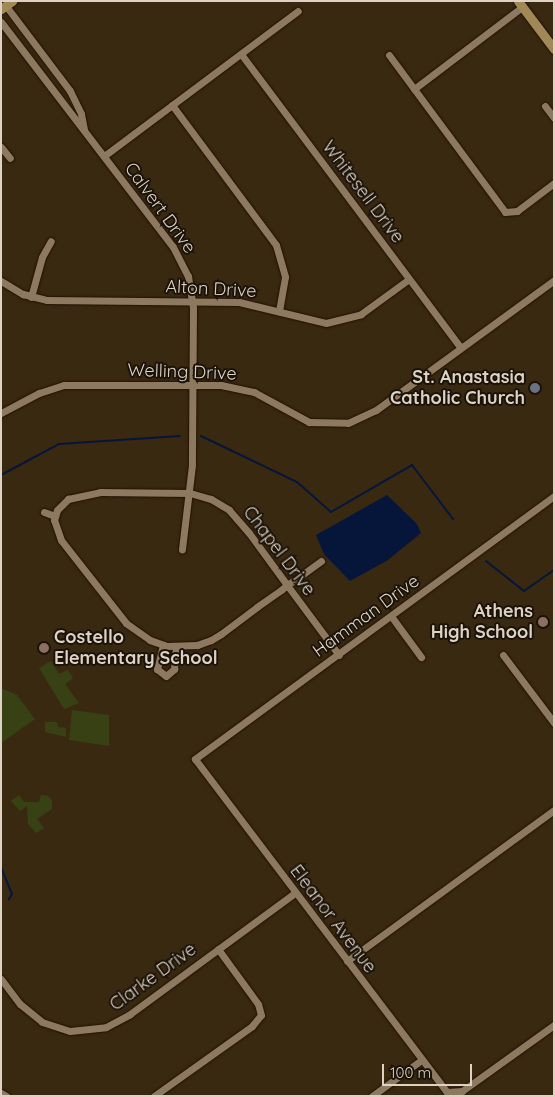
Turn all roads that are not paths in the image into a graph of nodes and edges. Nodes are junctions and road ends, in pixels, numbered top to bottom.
1 (520, 4) edge
2 (6, 5) edge
3 (298, 11) dead end
4 (1, 22) edge
5 (554, 49) edge
6 (241, 54) junction
7 (389, 55) dead end
8 (48, 62) junction
9 (37, 69) junction
10 (414, 89) junction
11 (172, 105) junction
12 (544, 106) dead end
13 (554, 118) edge
14 (84, 129) junction
15 (1, 147) edge
16 (104, 156) junction
17 (10, 158) dead end
18 (554, 182) edge
19 (51, 241) dead end
20 (409, 279) junction
21 (554, 280) edge
22 (1, 281) edge
23 (31, 297) junction
24 (193, 300) junction
25 (279, 311) junction
26 (460, 347) junction
27 (193, 386) junction
28 (1, 413) edge
29 (190, 493) junction
30 (554, 496) edge
31 (44, 512) dead end
32 (55, 516) junction
33 (182, 549) dead end
34 (321, 561) dead end
35 (287, 585) junction
36 (391, 616) junction
37 (163, 645) junction
38 (176, 646) junction
39 (338, 655) junction
40 (503, 655) dead end
41 (421, 657) dead end
42 (554, 723) edge
43 (194, 759) joint
44 (554, 810) edge
45 (295, 893) junction
46 (218, 949) junction
47 (347, 961) junction
48 (1, 979) edge
49 (4, 990) edge
50 (554, 1025) edge
51 (420, 1060) junction
52 (154, 1096) edge
53 (372, 1096) edge

1 - 5 main road
1 - 10 street
2 - 8 street, Calvert Drive
3 - 6 street
4 - 9 street, Calvert Drive
6 - 11 street
6 - 20 street, Whitesell Drive
7 - 10 street
8 - 9 street
8 - 14 street, Calvert Drive
9 - 14 street, Calvert Drive
10 - 18 street
11 - 16 street
11 - 25 street
12 - 13 street
14 - 16 street, Calvert Drive
15 - 17 street
16 - 24 street, Calvert Drive
19 - 23 street
20 - 25 street, Alton Drive
20 - 26 street, Whitesell Drive
21 - 26 street, Welling Drive
22 - 23 street, Alton Drive
23 - 24 street, Alton Drive
24 - 25 street, Alton Drive
24 - 27 street, Calvert Drive
26 - 27 street, Welling Drive
27 - 28 street, Welling Drive
27 - 29 street, Calvert Drive
29 - 32 street, Chapel Drive
29 - 33 street, Calvert Drive
29 - 35 street, Chapel Drive
30 - 36 street, Hamman Drive
31 - 32 street
32 - 37 street
34 - 35 street
35 - 38 street
35 - 39 street, Chapel Drive
36 - 39 street, Hamman Drive
36 - 41 street
37 - 38 street
37 - 38 street
39 - 43 street, Hamman Drive
40 - 42 street
43 - 45 street, Eleanor Avenue
44 - 47 street
45 - 46 street, Clarke Drive
45 - 47 street, Eleanor Avenue
46 - 49 street, Clarke Drive
46 - 52 street
47 - 51 street, Eleanor Avenue
48 - 49 street, Clarke Drive
50 - 51 street, Eleanor Avenue
51 - 53 street

